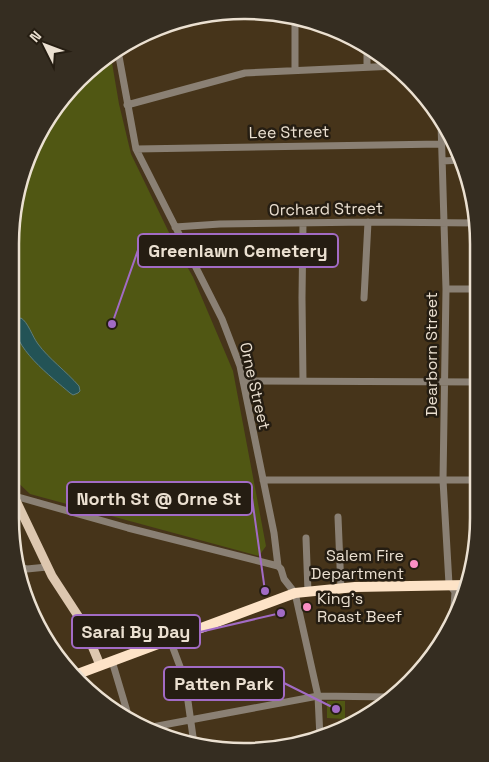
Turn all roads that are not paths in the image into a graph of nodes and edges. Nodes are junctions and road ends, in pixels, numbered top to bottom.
1 (295, 24) edge
2 (367, 55) edge
3 (119, 57) edge
4 (384, 66) edge
5 (367, 67) junction
6 (295, 70) junction
7 (127, 105) junction
8 (442, 135) edge
9 (442, 144) junction
10 (136, 149) junction
11 (454, 160) edge
12 (443, 161) junction
13 (368, 222) junction
14 (303, 223) junction
15 (469, 223) edge
16 (443, 224) junction
17 (175, 227) junction
18 (446, 289) junction
19 (470, 289) edge
20 (364, 298) dead end
21 (243, 381) junction
22 (303, 381) junction
23 (445, 382) junction
24 (470, 382) edge
25 (263, 480) junction
26 (444, 480) junction
27 (470, 480) edge
28 (19, 495) edge
29 (19, 508) edge
30 (338, 517) dead end
31 (306, 538) dead end
32 (278, 566) junction
33 (47, 567) junction
34 (24, 568) edge
35 (449, 584) junction
36 (460, 584) edge
37 (341, 588) junction
38 (308, 592) junction
39 (295, 594) junction
40 (454, 600) edge
41 (170, 640) junction
42 (112, 661) junction
43 (100, 665) junction
44 (81, 672) edge
45 (318, 696) junction
46 (382, 697) edge
47 (127, 710) edge
48 (191, 720) junction
49 (158, 726) edge
50 (320, 730) edge
51 (193, 738) edge

1 - 6 street
2 - 5 street
3 - 7 street, Orne Street
4 - 5 street
5 - 6 street
6 - 7 street
7 - 10 street, Orne Street
8 - 9 street, Dearborn Street
9 - 10 street, Lee Street
9 - 12 street, Dearborn Street
10 - 17 street, Orne Street
11 - 12 street
12 - 16 street, Dearborn Street
13 - 14 street, Orchard Street
13 - 16 street, Orchard Street
13 - 20 street
14 - 17 street, Orchard Street
14 - 22 street
15 - 16 street, Orchard Street
16 - 18 street, Dearborn Street
17 - 21 street, Orne Street
18 - 19 street
18 - 23 street, Dearborn Street
21 - 22 street
21 - 25 street, Orne Street
22 - 23 street
23 - 24 street
23 - 26 street, Dearborn Street
25 - 26 street
25 - 32 street, Orne Street
26 - 27 street
26 - 35 street, Dearborn Street
28 - 32 street
29 - 33 main road
30 - 37 street
31 - 38 street
32 - 39 street, Orne Street
33 - 34 street
33 - 43 main road
35 - 36 highway
35 - 37 highway
35 - 40 street, Dearborn Street
37 - 38 highway
38 - 39 highway
39 - 41 highway
39 - 45 street, Orne Street
41 - 42 highway
41 - 48 street
42 - 43 highway
42 - 47 street
43 - 44 highway
45 - 46 street
45 - 48 street
45 - 50 street, Orne Street
48 - 49 street
48 - 51 street

